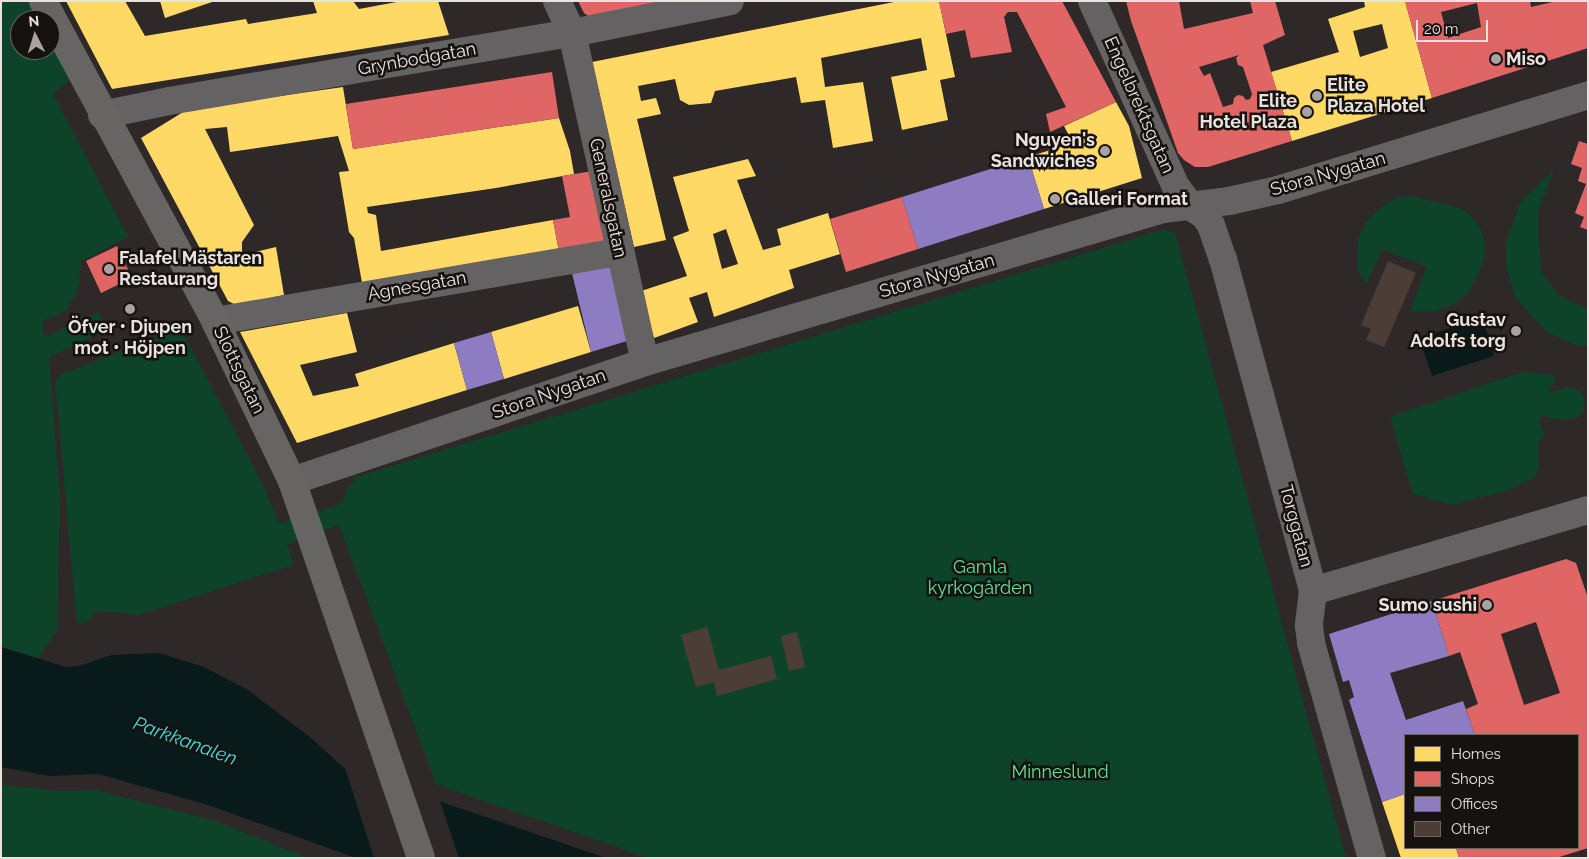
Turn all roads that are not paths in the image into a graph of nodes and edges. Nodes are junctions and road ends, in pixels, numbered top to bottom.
1 (42, 1) edge
2 (557, 1) edge
3 (730, 1) edge
4 (1092, 1) edge
5 (572, 33) junction
6 (1588, 95) edge
7 (102, 115) junction
8 (1190, 206) junction
9 (620, 252) junction
10 (215, 321) junction
11 (645, 362) junction
12 (292, 481) junction
13 (1588, 510) edge
14 (1313, 591) junction
15 (421, 858) edge
16 (1372, 858) edge

1 - 7 main road, Slottsgatan
2 - 5 street, Generalsgatan
3 - 5 street, Grynbodgatan
4 - 8 street, Engelbrektsgatan
5 - 7 street, Grynbodgatan
5 - 9 street, Generalsgatan
6 - 8 street, Stora Nygatan
7 - 10 main road, Slottsgatan
8 - 11 street, Stora Nygatan
8 - 14 street, Torggatan
9 - 10 street, Agnesgatan
9 - 11 street, Generalsgatan
10 - 12 main road, Slottsgatan
11 - 12 street, Stora Nygatan
12 - 15 main road, Slottsgatan
13 - 14 street
14 - 16 street, Torggatan

